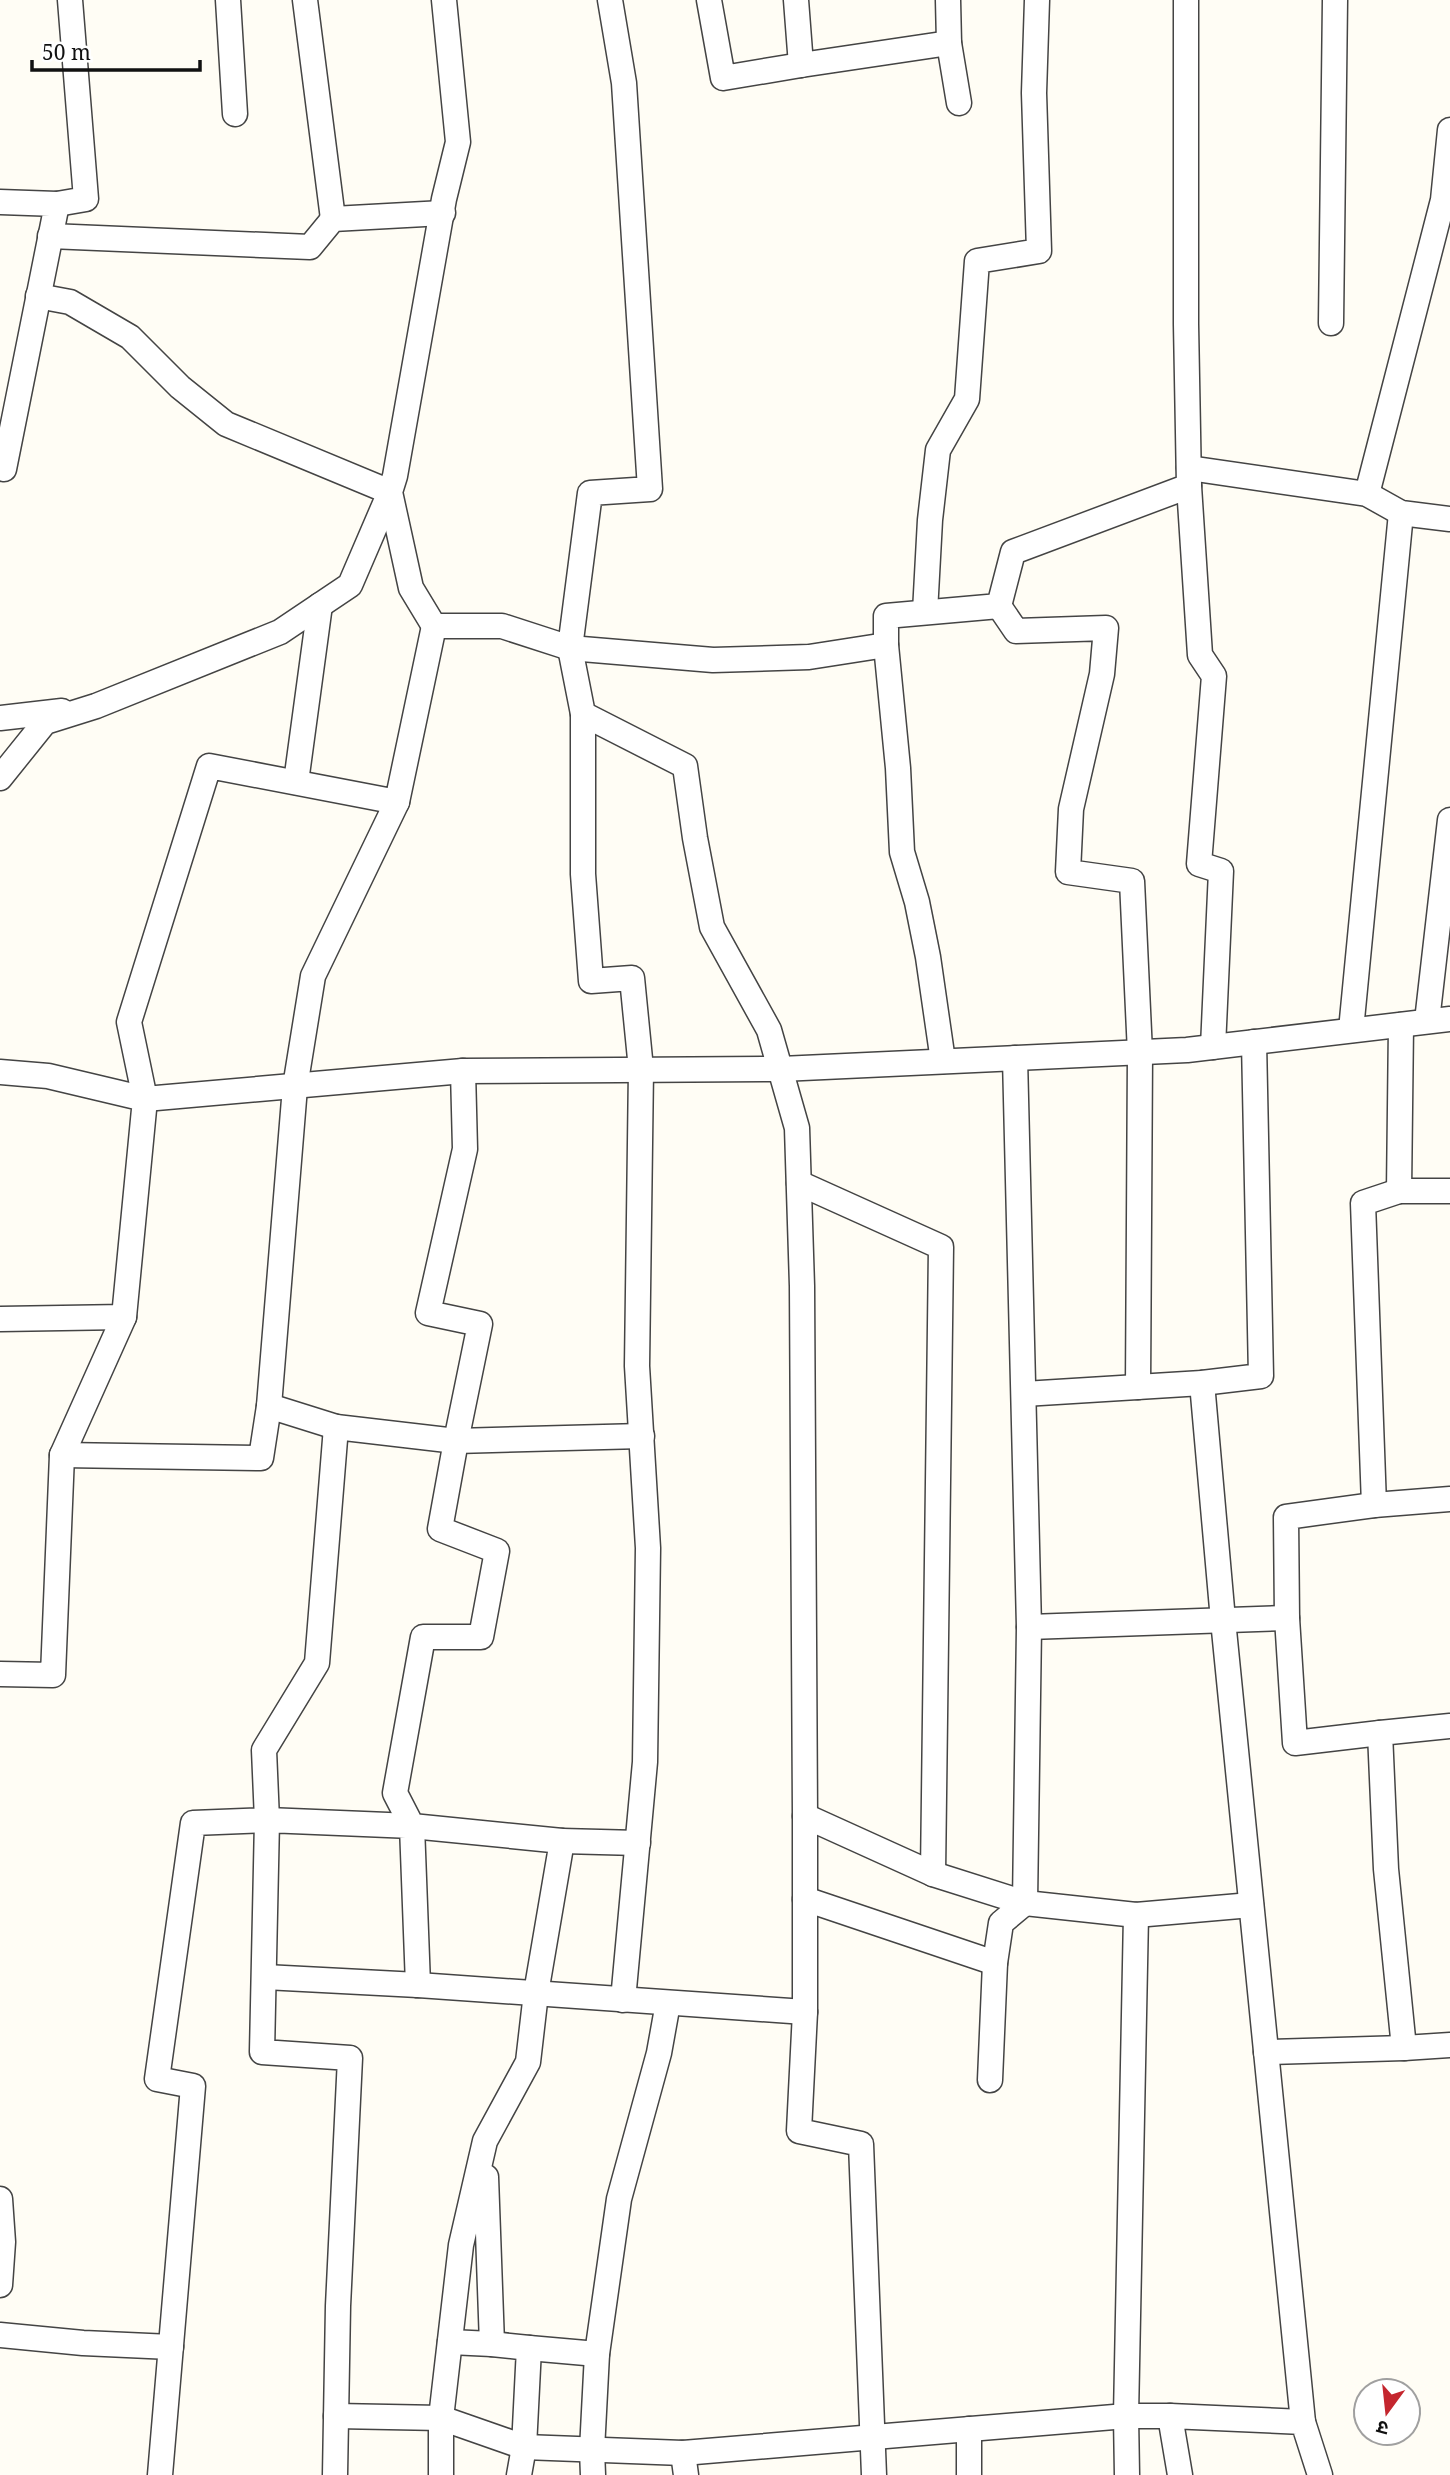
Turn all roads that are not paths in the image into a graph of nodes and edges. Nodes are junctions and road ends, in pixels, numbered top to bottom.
1 (70, 0) edge
2 (228, 0) edge
3 (305, 0) edge
4 (444, 0) edge
5 (610, 0) edge
6 (709, 0) edge
7 (796, 0) edge
8 (948, 0) edge
9 (1037, 0) edge
10 (1186, 0) edge
11 (1335, 0) edge
12 (949, 43) junction
13 (801, 65) junction
14 (959, 103) dead end
15 (235, 114) dead end
16 (1450, 130) edge
17 (0, 202) edge
18 (57, 204) junction
19 (443, 213) junction
20 (333, 219) junction
21 (50, 236) junction
22 (38, 296) junction
23 (1331, 323) dead end
24 (4, 469) dead end
25 (1189, 477) junction
26 (390, 492) junction
27 (1367, 494) junction
28 (1401, 513) junction
29 (1450, 519) edge
30 (320, 605) junction
31 (999, 606) junction
32 (925, 612) junction
33 (434, 625) junction
34 (886, 645) junction
35 (570, 648) junction
36 (92, 708) junction
37 (583, 714) junction
38 (0, 718) edge
39 (0, 778) edge
40 (296, 782) junction
41 (397, 802) junction
42 (1450, 820) edge
43 (1439, 1020) edge
44 (1401, 1025) junction
45 (1351, 1030) junction
46 (1254, 1042) junction
47 (1213, 1047) junction
48 (1140, 1053) junction
49 (1015, 1058) junction
50 (943, 1061) junction
51 (641, 1069) junction
52 (781, 1069) junction
53 (0, 1072) edge
54 (463, 1072) junction
55 (295, 1087) junction
56 (145, 1099) junction
57 (799, 1183) junction
58 (1399, 1191) junction
59 (1450, 1191) edge
60 (124, 1317) junction
61 (0, 1319) edge
62 (1202, 1383) junction
63 (1138, 1387) junction
64 (1024, 1394) junction
65 (268, 1406) junction
66 (336, 1427) junction
67 (642, 1437) junction
68 (456, 1441) junction
69 (62, 1455) junction
70 (1450, 1499) edge
71 (1374, 1505) junction
72 (1287, 1618) junction
73 (1223, 1620) junction
74 (1029, 1627) junction
75 (0, 1674) edge
76 (1450, 1726) edge
77 (1380, 1733) junction
78 (805, 1816) junction
79 (267, 1820) junction
80 (412, 1826) junction
81 (562, 1841) junction
82 (638, 1843) junction
83 (933, 1874) junction
84 (805, 1899) junction
85 (1025, 1903) junction
86 (1251, 1905) junction
87 (1136, 1915) junction
88 (995, 1963) junction
89 (265, 1977) junction
90 (418, 1985) junction
91 (536, 1993) junction
92 (623, 2000) junction
93 (668, 2003) junction
94 (805, 2012) junction
95 (1450, 2045) edge
96 (1404, 2048) junction
97 (1266, 2052) junction
98 (990, 2080) dead end
99 (485, 2141) junction
100 (0, 2199) edge
101 (0, 2286) edge
102 (0, 2335) edge
103 (450, 2342) junction
104 (492, 2344) junction
105 (171, 2347) junction
106 (529, 2348) junction
107 (597, 2354) junction
108 (336, 2416) junction
109 (1126, 2416) junction
110 (1170, 2416) junction
111 (441, 2418) junction
112 (1303, 2423) junction
113 (969, 2429) junction
114 (873, 2437) junction
115 (524, 2447) junction
116 (592, 2463) edge
117 (684, 2468) edge
118 (160, 2475) edge
119 (335, 2475) edge
120 (441, 2475) edge
121 (519, 2475) edge
122 (874, 2475) edge
123 (970, 2475) edge
124 (1127, 2475) edge
125 (1181, 2475) edge
126 (1320, 2475) edge

1 - 18 street
2 - 15 street
3 - 20 street
4 - 19 street
5 - 35 street
6 - 13 street
7 - 13 street
8 - 12 street
9 - 32 street
10 - 25 street
11 - 23 street
12 - 13 street
12 - 14 street
16 - 27 street
17 - 18 street
18 - 21 street
19 - 20 street
19 - 26 street
20 - 21 street
21 - 22 street
22 - 24 street
22 - 26 street
25 - 27 street
25 - 31 street
25 - 47 street
26 - 30 street
26 - 33 street
27 - 28 street
28 - 29 street
28 - 45 street
30 - 36 street
30 - 40 street
31 - 32 street
31 - 48 street
32 - 34 street
33 - 35 street
33 - 41 street
34 - 35 street
34 - 50 street
35 - 37 street
36 - 38 street
36 - 39 street
37 - 51 street
37 - 52 street
40 - 41 street
40 - 56 street
41 - 55 street
42 - 43 street
43 - 44 street
44 - 45 street
44 - 58 street
45 - 46 street
46 - 47 street
46 - 62 street
47 - 48 street
48 - 49 street
48 - 63 street
49 - 50 street
49 - 64 street
50 - 52 street
51 - 52 street
51 - 54 street
51 - 67 street
52 - 57 street
53 - 56 street
54 - 55 street
54 - 68 street
55 - 56 street
55 - 65 street
56 - 60 street
57 - 78 street
57 - 83 street
58 - 59 street
58 - 71 street
60 - 61 street
60 - 69 street
62 - 63 street
62 - 73 street
63 - 64 street
64 - 74 street
65 - 66 street
65 - 69 street
66 - 68 street
66 - 79 street
67 - 68 street
67 - 82 street
68 - 80 street
69 - 75 street
70 - 71 street
71 - 72 street
72 - 73 street
72 - 77 street
73 - 74 street
73 - 86 street
74 - 85 street
76 - 77 street
77 - 96 street
78 - 83 street
78 - 84 street
79 - 80 street
79 - 89 street
79 - 105 street
80 - 81 street
80 - 90 street
81 - 82 street
81 - 91 street
82 - 92 street
83 - 85 street
84 - 88 street
84 - 94 street
85 - 87 street
85 - 88 street
86 - 87 street
86 - 97 street
87 - 109 street
88 - 98 street
89 - 90 street
89 - 108 street
90 - 91 street
91 - 92 street
91 - 99 street
92 - 93 street
93 - 94 street
93 - 107 street
94 - 114 street
95 - 96 street
96 - 97 street
97 - 112 street
99 - 103 street
99 - 104 street
100 - 101 street
102 - 105 street
103 - 104 street
103 - 111 street
104 - 106 street
105 - 118 street
106 - 107 street
106 - 115 street
107 - 116 street
108 - 111 street
108 - 119 street
109 - 110 street
109 - 113 street
109 - 124 street
110 - 112 street
110 - 125 street
111 - 115 street
111 - 120 street
112 - 126 street
113 - 114 street
113 - 123 street
114 - 117 street
114 - 122 street
115 - 116 street
115 - 121 street
116 - 117 street

